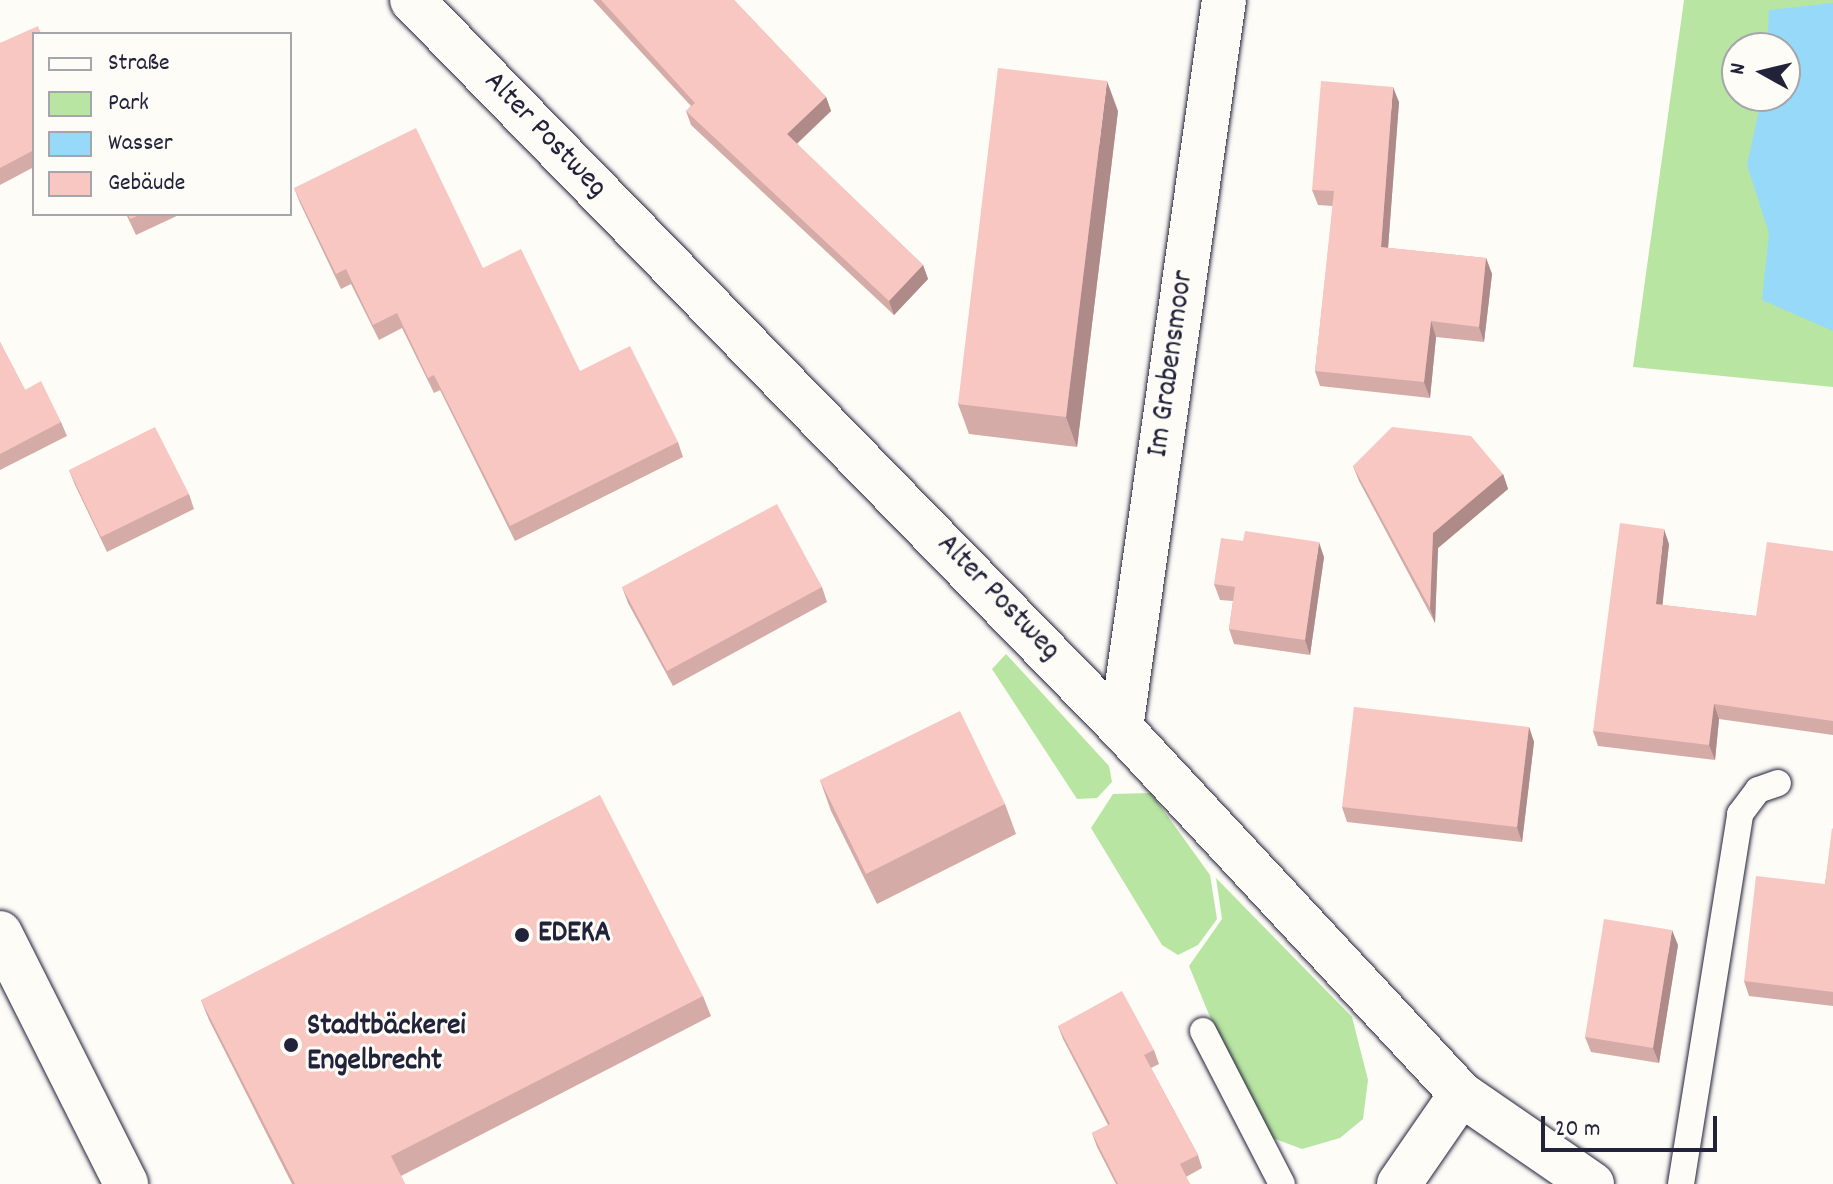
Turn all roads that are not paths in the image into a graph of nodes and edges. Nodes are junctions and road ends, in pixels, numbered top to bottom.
1 (412, 0) edge
2 (1224, 0) edge
3 (1121, 728) junction
4 (1778, 783) dead end
5 (0, 933) edge
6 (1203, 1031) dead end
7 (1461, 1094) junction
8 (126, 1184) edge
9 (1282, 1184) edge
10 (1399, 1184) edge
11 (1592, 1184) edge
12 (1681, 1184) edge

1 - 3 street, Alter Postweg
2 - 3 street, Im Grabensmoor
3 - 7 street, Alter Postweg
4 - 12 lane
5 - 8 street
6 - 9 lane
7 - 10 street
7 - 11 street, Alter Postweg

